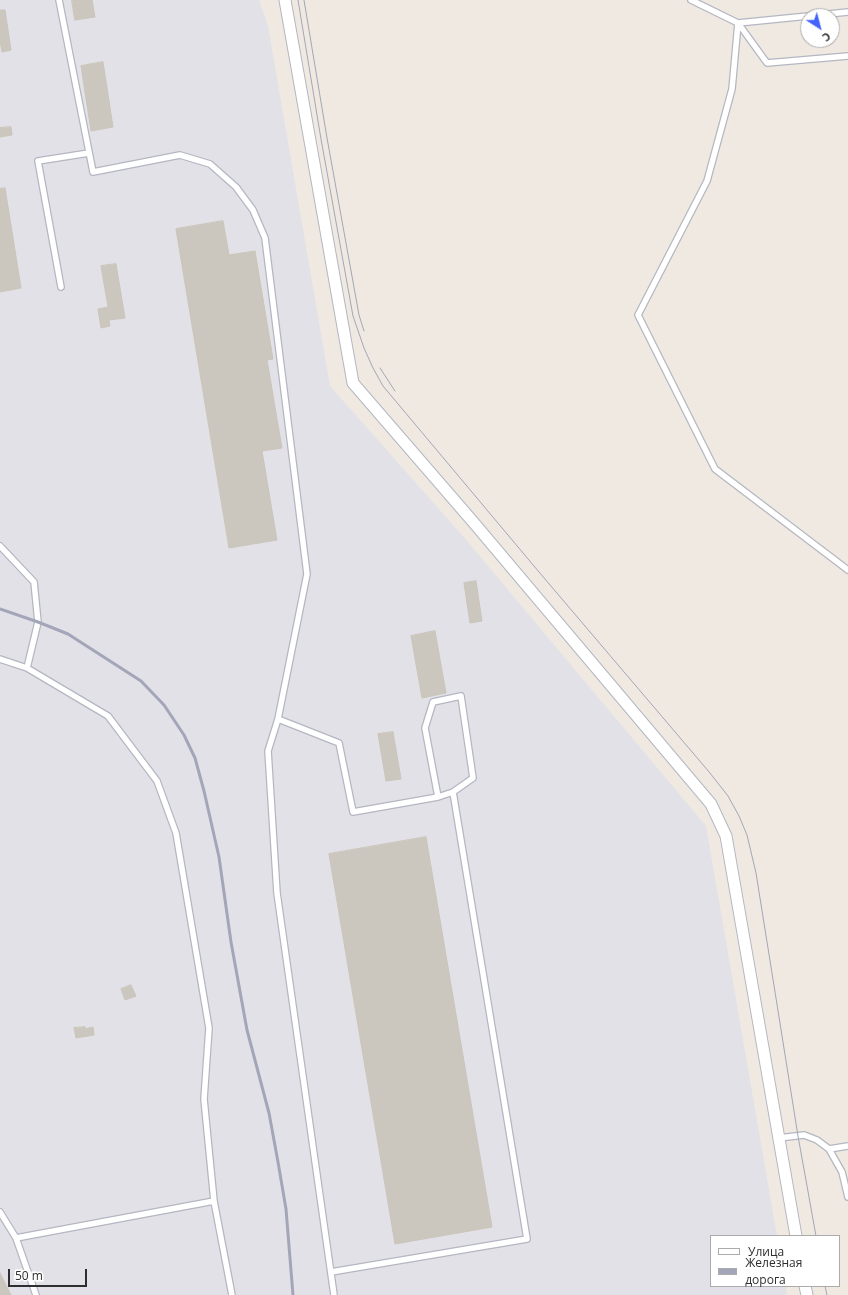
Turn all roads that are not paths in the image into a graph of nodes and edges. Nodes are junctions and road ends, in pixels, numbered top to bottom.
1 (59, 0) edge
2 (285, 0) edge
3 (691, 0) edge
4 (800, 17) edge
5 (738, 23) junction
6 (848, 56) edge
7 (89, 153) junction
8 (61, 287) dead end
9 (0, 546) edge
10 (848, 570) edge
11 (0, 659) edge
12 (26, 668) junction
13 (278, 719) junction
14 (453, 792) junction
15 (438, 797) junction
16 (779, 1138) junction
17 (848, 1146) edge
18 (829, 1149) junction
19 (848, 1197) edge
20 (214, 1201) junction
21 (0, 1212) edge
22 (796, 1235) edge
23 (16, 1238) junction
24 (332, 1272) junction
25 (36, 1295) edge
26 (232, 1295) edge
27 (334, 1295) edge

1 - 7 lane
2 - 16 street
3 - 5 lane
4 - 5 lane
5 - 6 lane
5 - 10 lane
7 - 8 lane
7 - 13 lane
9 - 12 lane
11 - 12 lane
12 - 20 lane
13 - 15 lane
13 - 24 lane
14 - 15 lane
14 - 15 lane
14 - 24 lane
16 - 18 lane
16 - 22 street
17 - 18 lane
18 - 19 lane
20 - 23 lane
20 - 26 lane
21 - 23 lane
23 - 25 lane
24 - 27 lane

